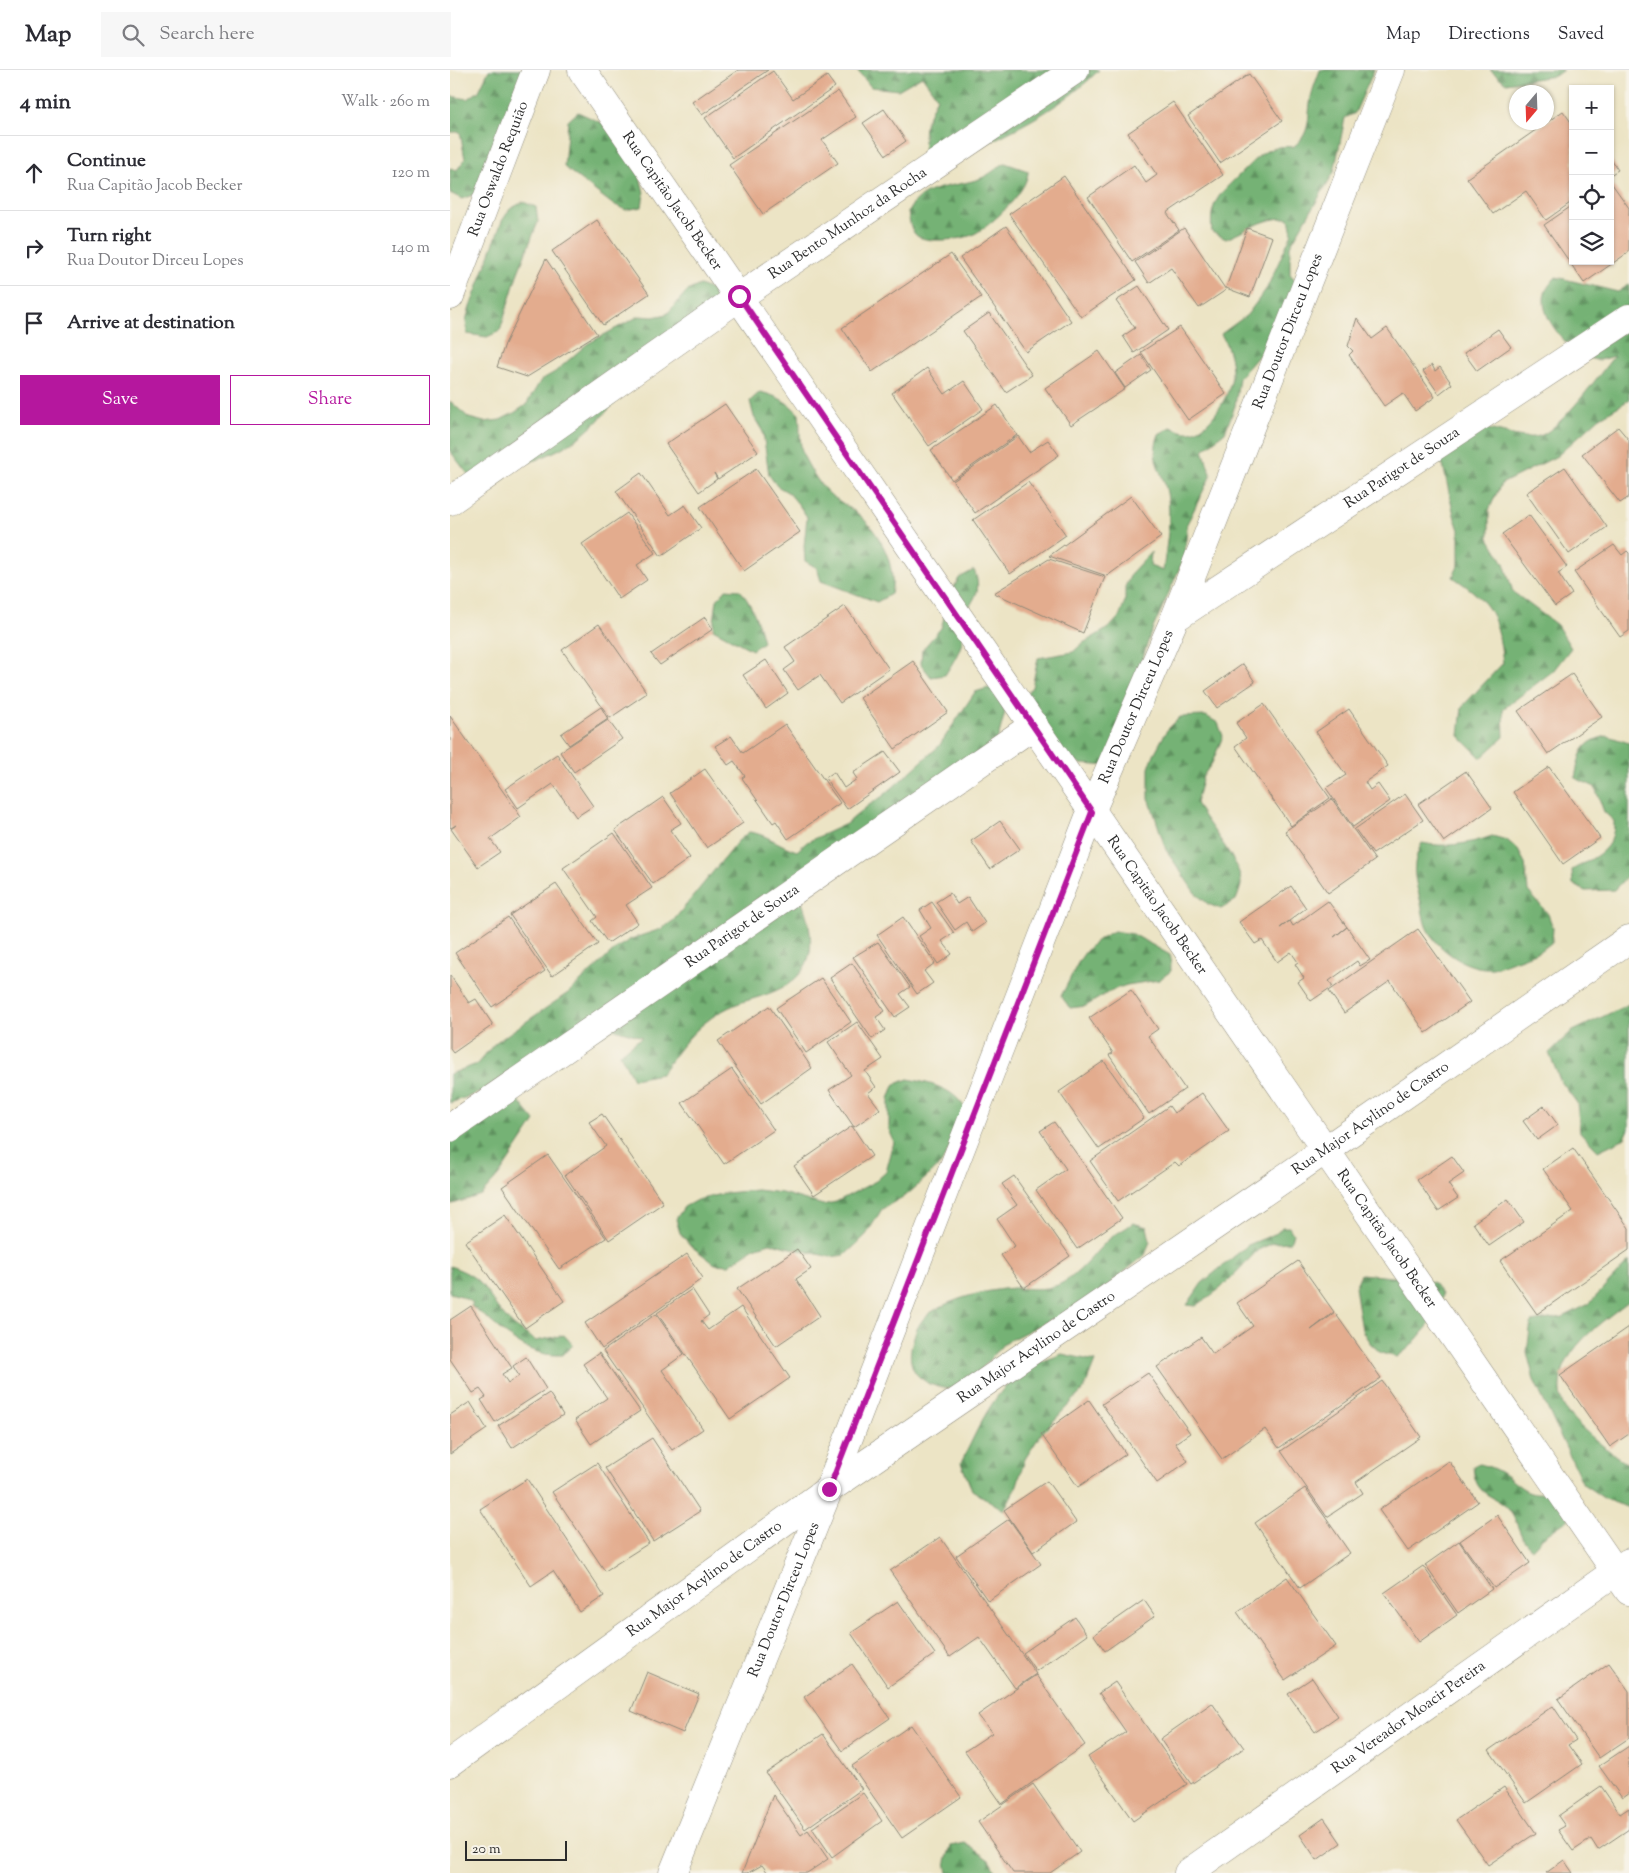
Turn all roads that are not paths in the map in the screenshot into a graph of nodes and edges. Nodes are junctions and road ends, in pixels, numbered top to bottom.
1 (536, 70) edge
2 (582, 70) edge
3 (1075, 70) edge
4 (1391, 70) edge
5 (450, 296) edge
6 (739, 296) junction
7 (1629, 318) edge
8 (450, 501) edge
9 (1175, 618) junction
10 (1034, 725) junction
11 (1092, 812) junction
12 (1629, 939) edge
13 (450, 1128) edge
14 (1324, 1151) junction
15 (829, 1489) junction
16 (1625, 1575) edge
17 (450, 1763) edge
18 (673, 1873) edge
19 (1188, 1873) edge

1 - 5 street, Rua Oswaldo Requião
2 - 6 street, Rua Capitão Jacob Becker
3 - 6 street, Rua Bento Munhoz da Rocha
4 - 9 street, Rua Doutor Dirceu Lopes
6 - 8 street, Rua Bento Munhoz da Rocha
6 - 10 street, Rua Capitão Jacob Becker
7 - 9 street, Rua Parigot de Souza
9 - 11 street, Rua Doutor Dirceu Lopes
10 - 11 street, Rua Capitão Jacob Becker
10 - 13 street, Rua Parigot de Souza
11 - 14 street, Rua Capitão Jacob Becker
11 - 15 street, Rua Doutor Dirceu Lopes
12 - 14 street, Rua Major Acylino de Castro
14 - 15 street, Rua Major Acylino de Castro
14 - 16 street, Rua Capitão Jacob Becker
15 - 17 street, Rua Major Acylino de Castro
15 - 18 street, Rua Doutor Dirceu Lopes
16 - 19 street, Rua Vereador Moacir Pereira

